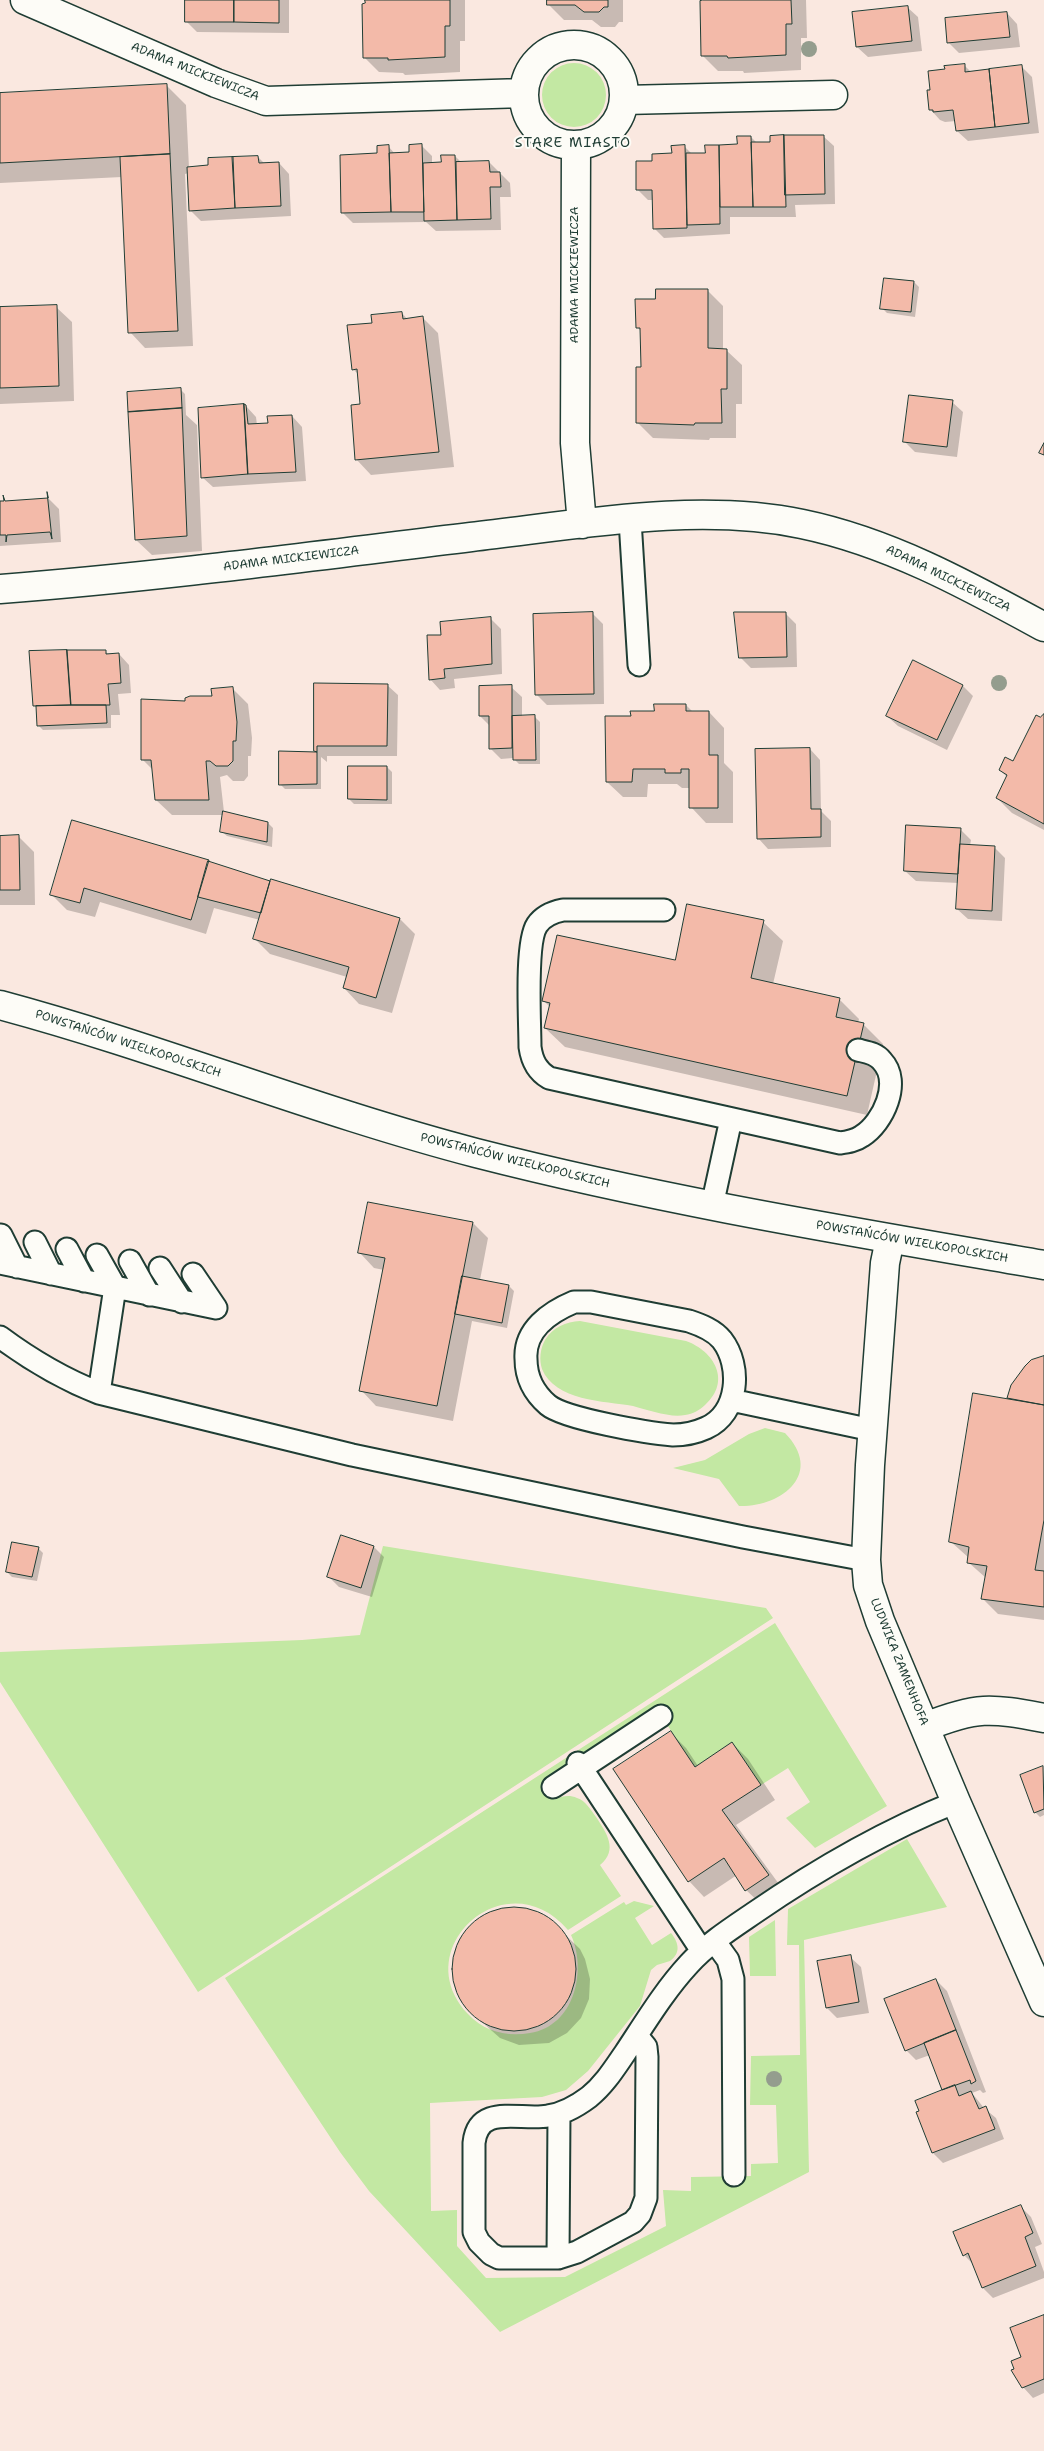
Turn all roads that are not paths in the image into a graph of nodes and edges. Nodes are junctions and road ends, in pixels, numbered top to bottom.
1 (25, 0) edge
2 (524, 93) junction
3 (834, 95) dead end
4 (624, 100) junction
5 (576, 145) junction
6 (630, 520) junction
7 (582, 524) junction
8 (0, 589) edge
9 (1044, 627) edge
10 (639, 665) dead end
11 (664, 910) dead end
12 (0, 1005) edge
13 (858, 1050) dead end
14 (731, 1119) junction
15 (712, 1206) junction
16 (1, 1235) dead end
17 (890, 1239) junction
18 (35, 1242) dead end
19 (67, 1248) dead end
20 (97, 1255) dead end
21 (130, 1261) dead end
22 (9, 1265) edge
23 (1044, 1265) edge
24 (160, 1268) dead end
25 (50, 1274) junction
26 (193, 1274) dead end
27 (84, 1281) junction
28 (115, 1288) junction
29 (149, 1295) junction
30 (182, 1302) junction
31 (0, 1337) edge
32 (99, 1393) junction
33 (731, 1400) junction
34 (872, 1430) junction
35 (866, 1560) junction
36 (660, 1716) dead end
37 (1044, 1718) edge
38 (925, 1727) junction
39 (580, 1766) junction
40 (553, 1787) dead end
41 (956, 1802) junction
42 (708, 1947) junction
43 (1044, 2002) edge
44 (637, 2036) junction
45 (559, 2114) junction
46 (734, 2175) dead end
47 (558, 2258) junction

1 - 2 street, ADAMA MICKIEWICZA
2 - 4 street
2 - 5 street
3 - 4 street
4 - 5 street
5 - 7 street, ADAMA MICKIEWICZA
6 - 7 street, ADAMA MICKIEWICZA
6 - 9 street, ADAMA MICKIEWICZA
6 - 10 lane
7 - 8 street, ADAMA MICKIEWICZA
11 - 14 lane
12 - 15 street, POWSTAŃCÓW WIELKOPOLSKICH
13 - 14 lane
14 - 15 lane
15 - 17 street, POWSTAŃCÓW WIELKOPOLSKICH
16 - 22 lane
17 - 23 street, POWSTAŃCÓW WIELKOPOLSKICH
17 - 34 street, LUDWIKA ZAMENHOFA
18 - 25 lane
19 - 27 lane
20 - 28 lane
21 - 29 lane
22 - 25 lane
24 - 30 lane
25 - 27 lane
26 - 30 lane
27 - 28 lane
28 - 29 lane
28 - 32 lane
29 - 30 lane
31 - 32 lane
32 - 35 lane
33 - 33 lane
33 - 34 lane
34 - 35 street, LUDWIKA ZAMENHOFA
35 - 38 street, LUDWIKA ZAMENHOFA
36 - 39 lane
37 - 38 street
38 - 41 street, LUDWIKA ZAMENHOFA
39 - 40 lane
39 - 42 lane
41 - 42 lane
41 - 43 street, LUDWIKA ZAMENHOFA
42 - 44 lane
42 - 46 lane
44 - 45 lane
44 - 47 lane
45 - 47 lane
45 - 47 lane

